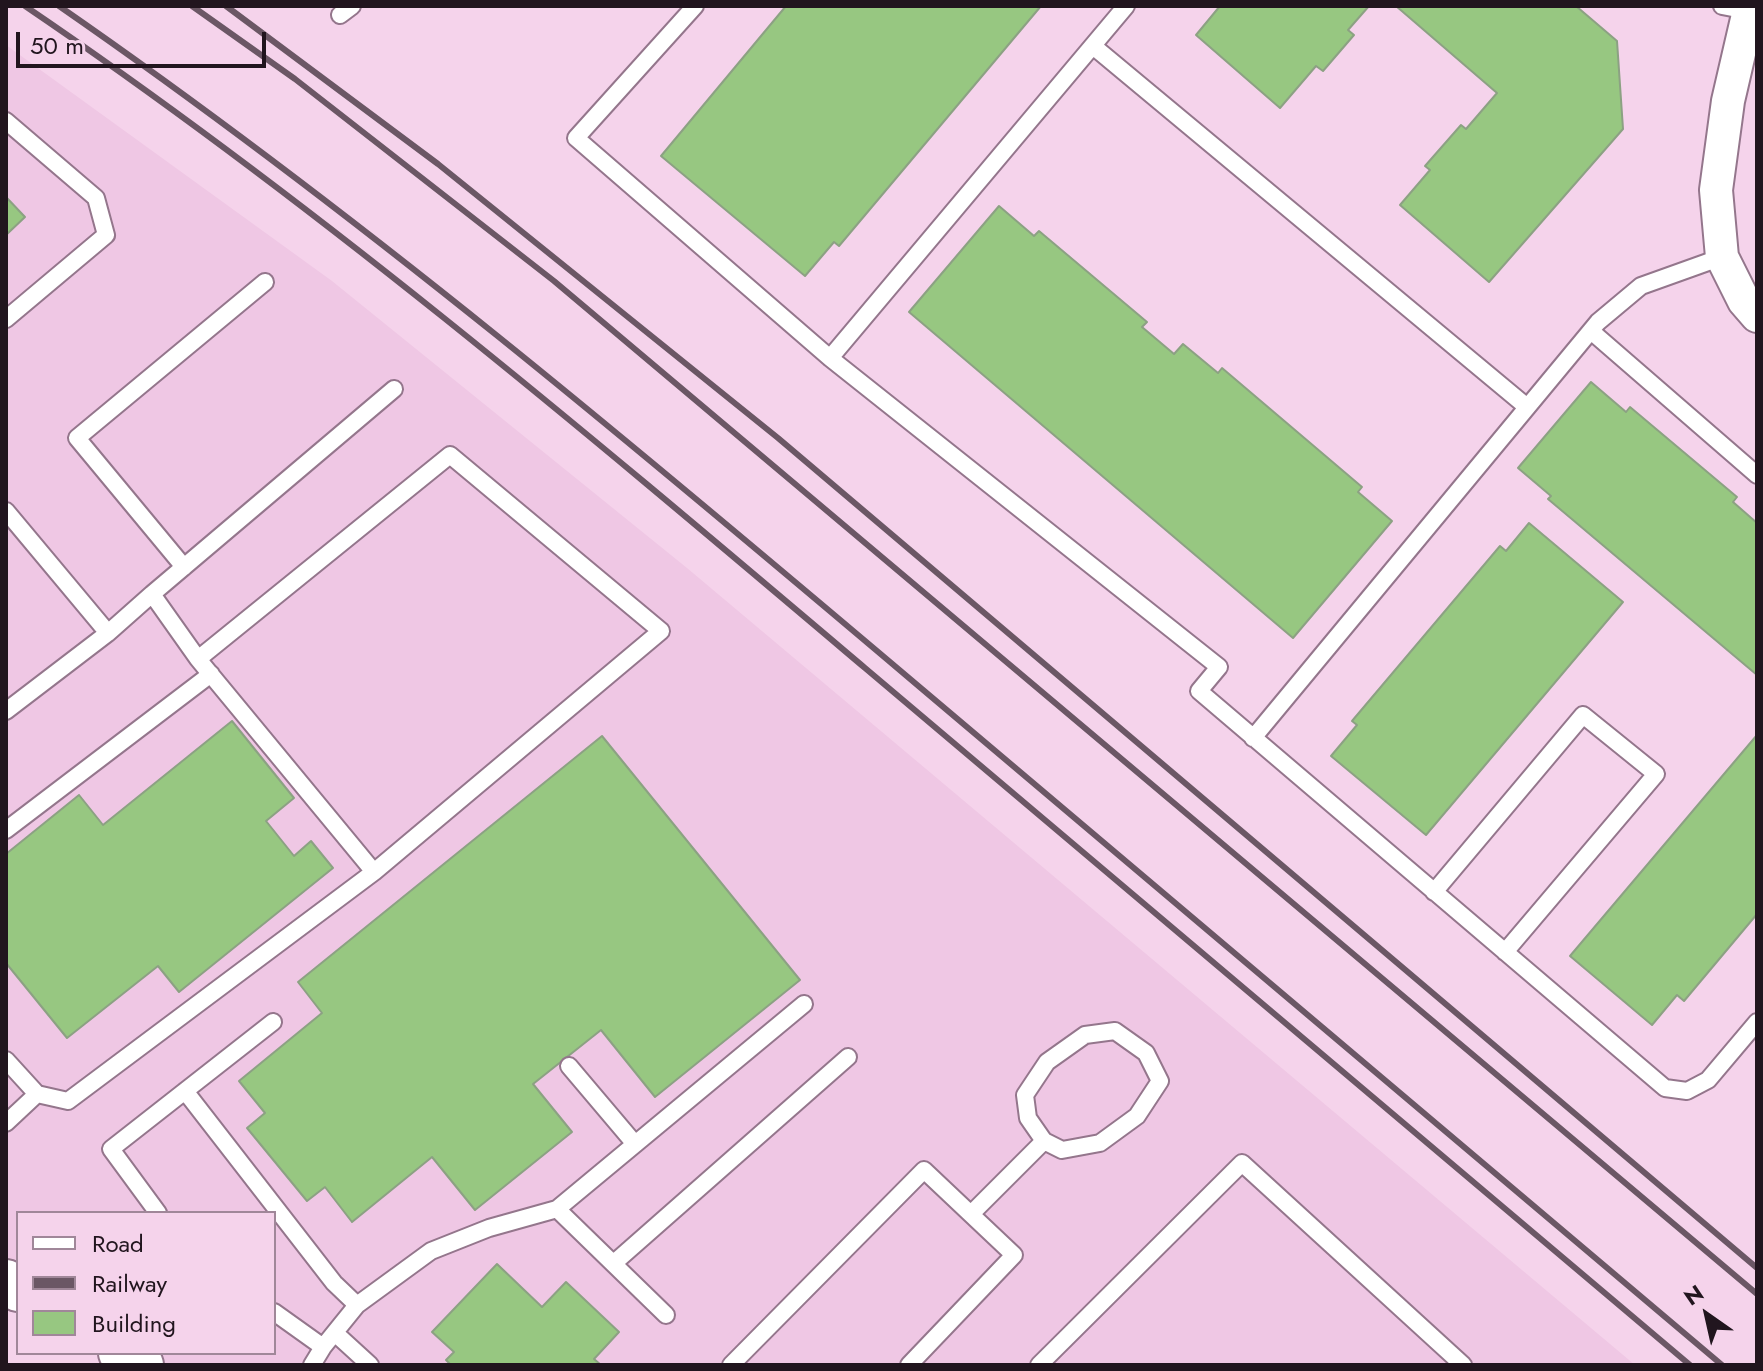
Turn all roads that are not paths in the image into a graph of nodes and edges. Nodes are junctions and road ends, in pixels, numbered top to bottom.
1 (695, 6) edge
2 (1126, 6) edge
3 (1740, 8) edge
4 (1093, 46) junction
5 (6, 121) edge
6 (1722, 257) junction
7 (265, 282) dead end
8 (1757, 316) edge
9 (6, 319) edge
10 (1591, 331) junction
11 (830, 358) junction
12 (394, 389) dead end
13 (1527, 407) junction
14 (1757, 475) edge
15 (6, 511) edge
16 (184, 567) junction
17 (152, 594) junction
18 (108, 633) junction
19 (198, 659) junction
20 (211, 674) junction
21 (6, 711) edge
22 (1253, 738) junction
23 (6, 830) edge
24 (374, 872) junction
25 (1434, 892) junction
26 (1505, 952) junction
27 (804, 1004) dead end
28 (273, 1022) dead end
29 (1757, 1022) edge
30 (848, 1057) dead end
31 (6, 1060) edge
32 (569, 1066) dead end
33 (185, 1091) junction
34 (37, 1094) junction
35 (6, 1123) edge
36 (1044, 1141) junction
37 (635, 1144) junction
38 (557, 1209) junction
39 (157, 1211) edge
40 (971, 1214) junction
41 (614, 1263) junction
42 (357, 1305) junction
43 (276, 1313) edge
44 (666, 1315) dead end
45 (335, 1333) junction
46 (323, 1347) junction
47 (312, 1365) edge
48 (370, 1365) edge
49 (731, 1365) edge
50 (909, 1365) edge
51 (1039, 1365) edge
52 (1463, 1365) edge

1 - 11 lane
2 - 4 lane
3 - 6 street
4 - 11 lane
4 - 13 lane
5 - 9 lane
6 - 8 street
6 - 10 lane
7 - 16 lane
10 - 13 lane
10 - 14 lane
11 - 22 lane
12 - 16 lane
13 - 22 lane
15 - 18 lane
16 - 17 lane
17 - 18 lane
17 - 19 lane
18 - 21 lane
19 - 20 lane
19 - 24 lane
20 - 23 lane
20 - 24 lane
22 - 25 lane
24 - 34 lane
25 - 26 lane
25 - 26 lane
26 - 29 lane
27 - 37 lane
28 - 33 lane
30 - 41 lane
31 - 34 lane
32 - 37 lane
33 - 39 lane
33 - 42 lane
34 - 35 lane
36 - 36 lane
36 - 40 lane
37 - 38 lane
38 - 41 lane
38 - 42 lane
40 - 49 lane
40 - 50 lane
41 - 44 lane
42 - 45 lane
43 - 46 lane
45 - 46 lane
45 - 48 lane
46 - 47 lane
51 - 52 lane

